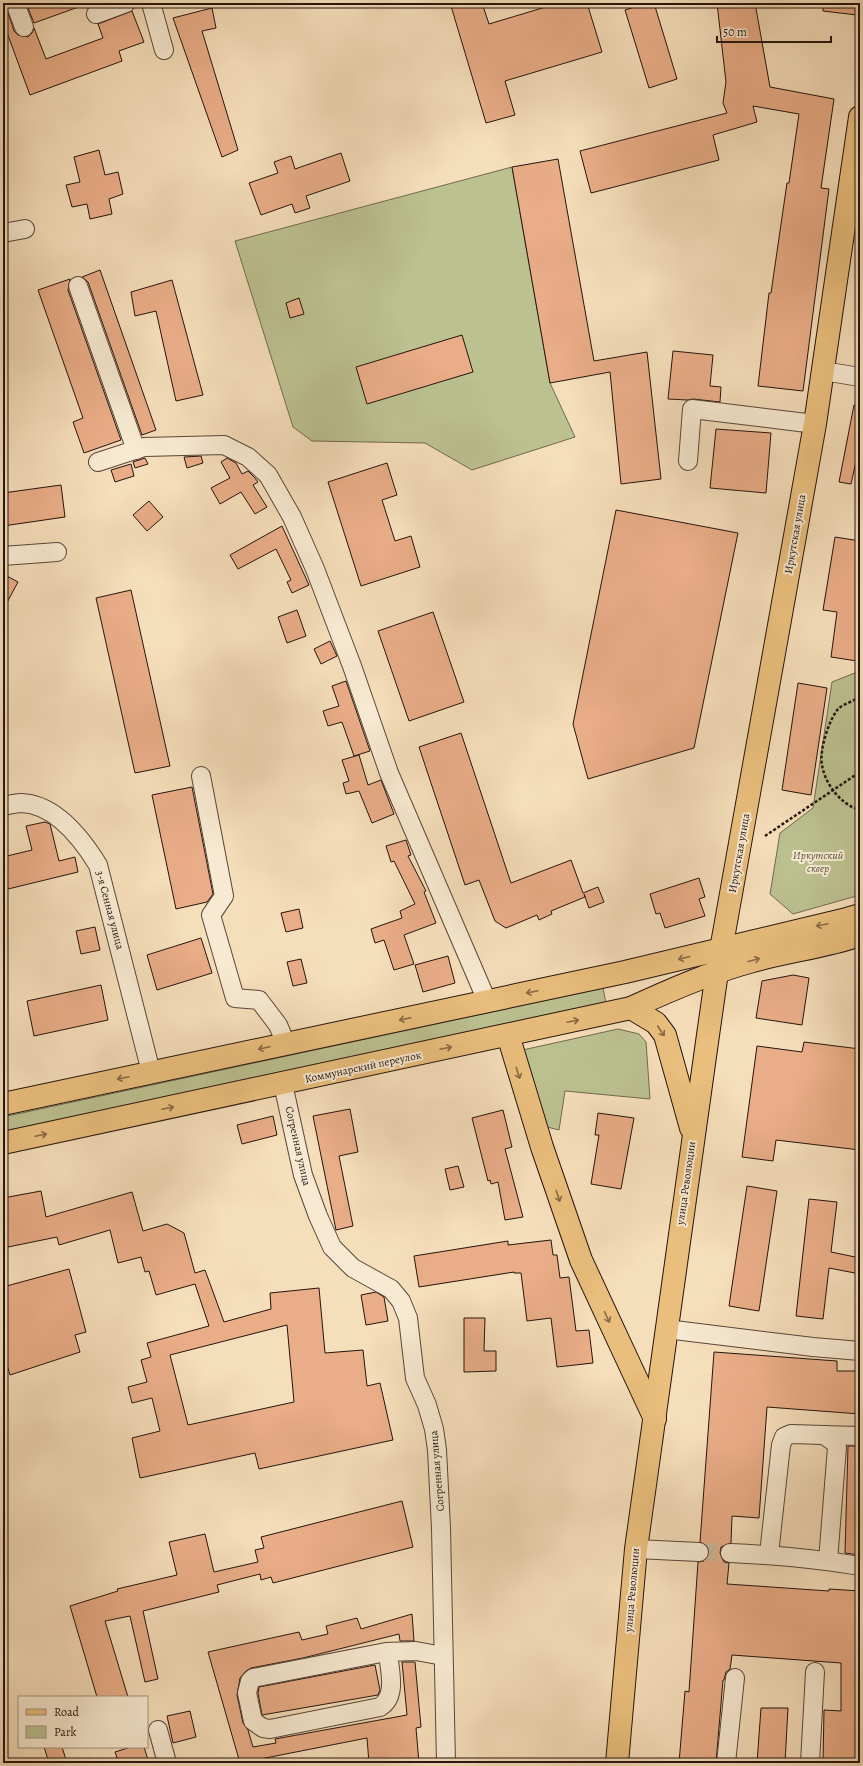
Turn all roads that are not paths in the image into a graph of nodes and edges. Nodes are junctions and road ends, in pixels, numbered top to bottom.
1 (15, 3) edge
2 (126, 3) edge
3 (151, 3) edge
4 (96, 14) dead end
5 (24, 27) dead end
6 (164, 50) dead end
7 (860, 117) edge
8 (856, 185) edge
9 (25, 229) dead end
10 (3, 233) edge
11 (78, 286) dead end
12 (823, 371) junction
13 (860, 377) edge
14 (815, 424) junction
15 (136, 450) junction
16 (688, 461) dead end
17 (98, 462) dead end
18 (57, 552) dead end
19 (3, 556) edge
20 (201, 776) dead end
21 (3, 806) edge
22 (860, 915) edge
23 (860, 935) edge
24 (722, 949) junction
25 (625, 972) junction
26 (717, 972) junction
27 (487, 1001) junction
28 (631, 1008) junction
29 (508, 1035) junction
30 (286, 1044) junction
31 (151, 1072) junction
32 (284, 1084) junction
33 (3, 1104) edge
34 (693, 1137) junction
35 (3, 1143) edge
36 (666, 1329) junction
37 (860, 1351) edge
38 (654, 1419) junction
39 (820, 1435) junction
40 (860, 1436) edge
41 (636, 1549) junction
42 (699, 1552) tunnel mouth
43 (730, 1553) tunnel mouth
44 (769, 1554) junction
45 (828, 1561) junction
46 (860, 1566) edge
47 (388, 1652) junction
48 (443, 1656) junction
49 (815, 1672) dead end
50 (735, 1678) dead end
51 (158, 1730) dead end
52 (167, 1763) edge
53 (446, 1763) edge
54 (617, 1763) edge
55 (726, 1763) edge
56 (810, 1763) edge

1 - 5 street
2 - 4 street
3 - 6 street
7 - 8 main road, Иркутская улица
8 - 12 main road, Иркутская улица
9 - 10 street
11 - 15 street
12 - 13 street
12 - 14 main road, Иркутская улица
14 - 16 street
14 - 24 main road, Иркутская улица
15 - 17 street
15 - 27 street
18 - 19 street
20 - 30 street
21 - 31 street, 3-я Сенная улица
22 -> 24 main road
26 -> 23 main road, Коммунарский переулок
24 -> 25 main road
24 - 26 main road, улица Революции
25 -> 27 main road
25 - 28 main road
26 - 28 main road, Коммунарский переулок
26 - 34 main road, улица Революции
27 -> 30 main road
29 -> 28 main road, Коммунарский переулок
28 -> 34 main road
32 -> 29 main road, Коммунарский переулок
29 -> 38 main road
30 -> 31 main road
31 -> 33 main road
35 -> 32 main road, Коммунарский переулок
32 - 48 street, Согренная улица
34 - 36 main road, улица Революции
36 - 37 street
36 - 38 main road, улица Революции
38 - 41 main road, улица Революции
39 - 40 street
39 - 44 street
39 - 45 street
41 - 42 street
41 - 54 main road, улица Революции
43 - 44 street
44 - 45 street
45 - 46 street
47 - 47 street
47 - 48 street
48 - 53 street, Согренная улица
49 - 56 street
50 - 55 street
51 - 52 street

